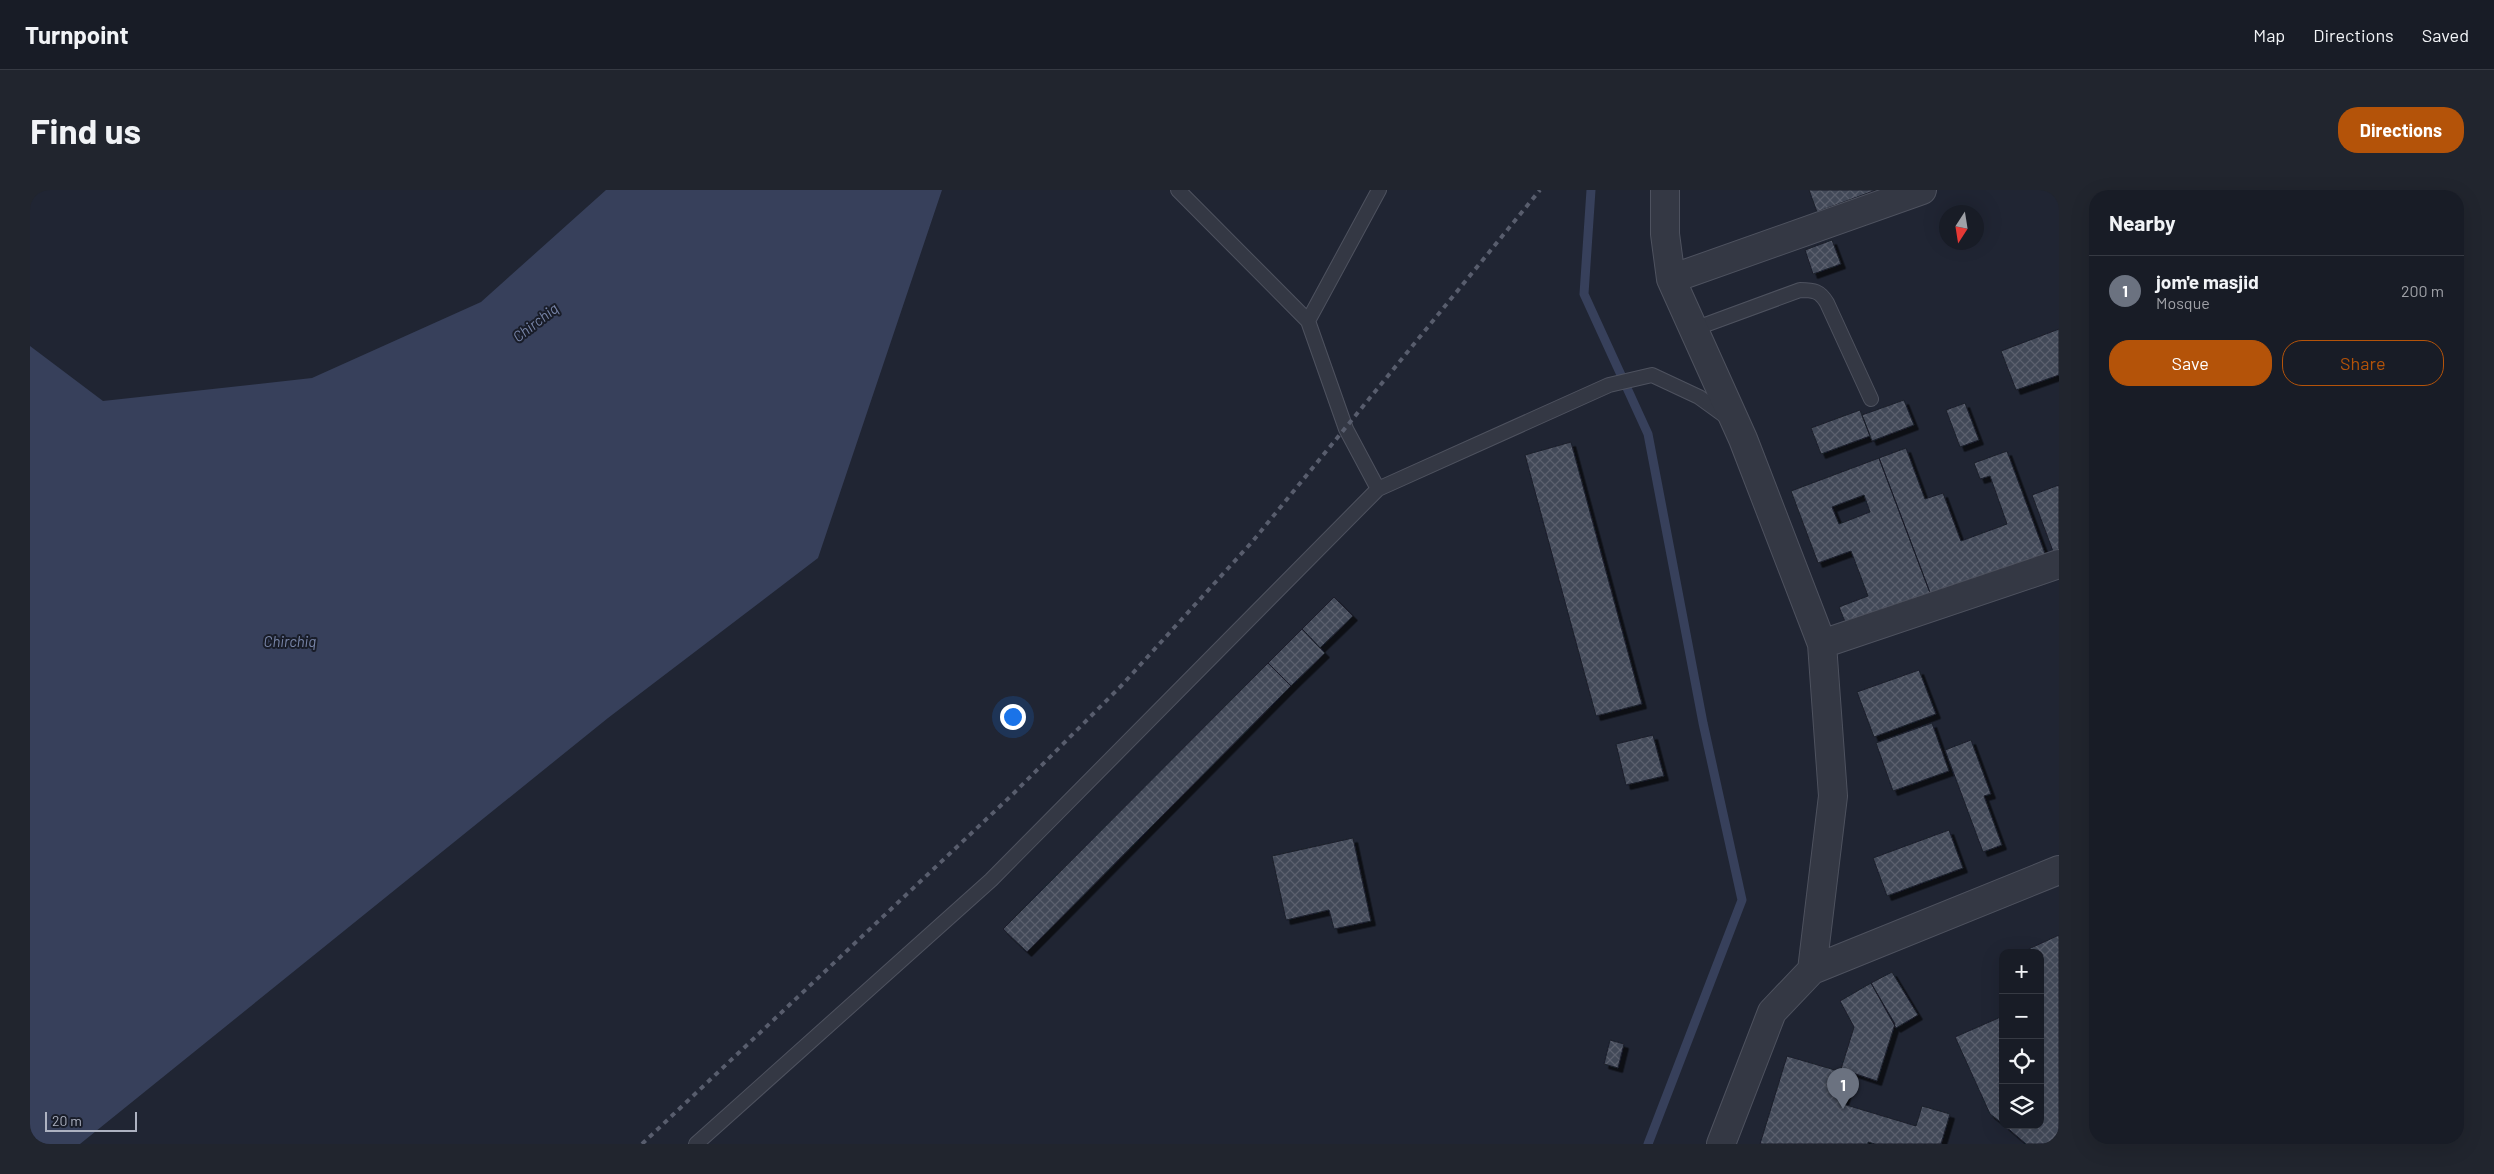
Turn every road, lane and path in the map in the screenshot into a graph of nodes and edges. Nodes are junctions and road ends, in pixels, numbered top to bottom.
1 (1379, 190) edge
2 (1665, 190) edge
3 (1922, 190) edge
4 (1181, 193) edge
5 (1671, 279) junction
6 (1308, 321) junction
7 (1694, 329) junction
8 (1871, 400) dead end
9 (1743, 439) junction
10 (1378, 488) junction
11 (2059, 564) edge
12 (1822, 644) junction
13 (2059, 870) edge
14 (1812, 970) junction
15 (696, 1144) edge
16 (1721, 1144) edge

1 - 6 lane
2 - 5 street
3 - 5 street
4 - 6 lane
5 - 7 street
6 - 10 lane
7 - 8 lane
7 - 9 street
9 - 10 lane
9 - 12 street
10 - 15 lane
11 - 12 street
12 - 14 street
13 - 14 street
14 - 16 street

